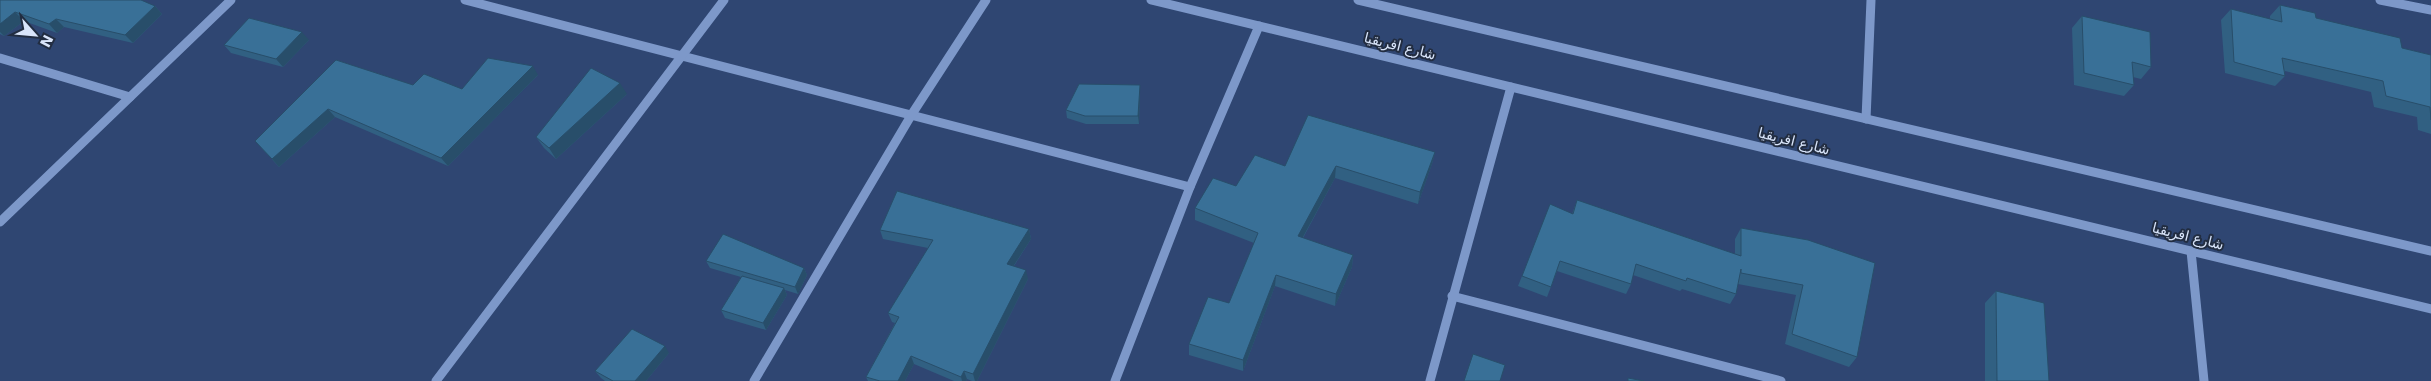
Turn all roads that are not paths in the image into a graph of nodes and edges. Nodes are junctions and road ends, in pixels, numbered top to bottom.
1 (231, 0) edge
2 (465, 0) edge
3 (724, 0) edge
4 (986, 0) edge
5 (1151, 0) edge
6 (1358, 0) edge
7 (1870, 0) edge
8 (2380, 0) edge
9 (2431, 10) edge
10 (1259, 26) junction
11 (683, 56) junction
12 (0, 58) edge
13 (1511, 87) junction
14 (130, 97) junction
15 (912, 114) junction
16 (1866, 119) junction
17 (1190, 187) junction
18 (0, 222) edge
19 (2191, 251) junction
20 (2431, 251) edge
21 (1452, 296) junction
22 (2431, 309) edge
23 (436, 381) edge
24 (754, 381) edge
25 (1115, 381) edge
26 (1430, 381) edge
27 (1780, 381) edge
28 (2204, 381) edge

1 - 14 street
2 - 11 street
3 - 11 street
4 - 15 street
5 - 10 street, شارع افريقيا
6 - 16 street
7 - 16 street
8 - 9 street
10 - 13 street, شارع افريقيا
10 - 17 street
11 - 15 street
11 - 23 street
12 - 14 street
13 - 19 street, شارع افريقيا
13 - 21 street
14 - 18 street
15 - 17 street
15 - 24 street
16 - 20 street
17 - 25 street
19 - 22 street, شارع افريقيا
19 - 28 street
21 - 26 street
21 - 27 street

